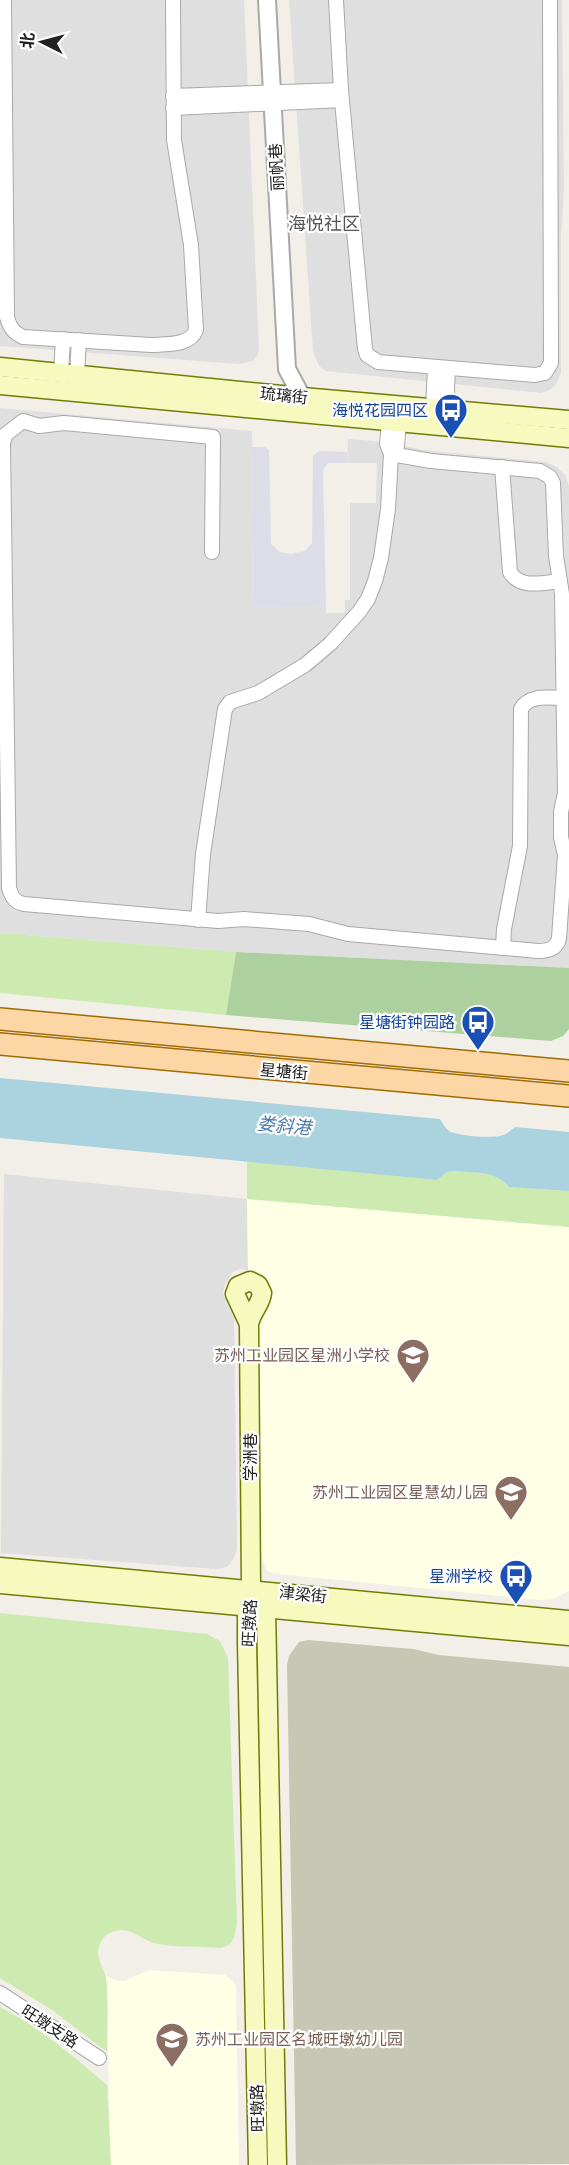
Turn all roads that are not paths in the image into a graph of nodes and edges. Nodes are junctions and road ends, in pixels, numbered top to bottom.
1 (4, 0) edge
2 (173, 0) edge
3 (267, 0) edge
4 (336, 0) edge
5 (550, 0) edge
6 (342, 95) junction
7 (272, 99) junction
8 (173, 102) junction
9 (63, 339) junction
10 (79, 340) junction
11 (0, 367) edge
12 (441, 367) junction
13 (287, 369) junction
14 (69, 374) junction
15 (0, 385) edge
16 (274, 402) junction
17 (303, 406) junction
18 (439, 409) junction
19 (569, 420) edge
20 (394, 422) junction
21 (569, 438) edge
22 (392, 454) junction
23 (502, 467) junction
24 (212, 552) dead end
25 (560, 581) junction
26 (564, 698) junction
27 (198, 920) junction
28 (503, 948) junction
29 (0, 1019) edge
30 (0, 1044) edge
31 (569, 1071) edge
32 (569, 1096) edge
33 (249, 1324) dead end
34 (0, 1567) edge
35 (0, 1584) edge
36 (249, 1598) junction
37 (266, 1609) junction
38 (569, 1620) edge
39 (569, 1636) edge
40 (0, 1993) edge
41 (99, 2058) dead end
42 (258, 2165) edge
43 (277, 2165) edge

1 - 9 street
2 - 8 street
3 - 7 street, 丽帆巷
4 - 6 street
5 - 12 street
6 - 7 street
6 - 12 street
7 - 8 street
7 - 13 street, 丽帆巷
8 - 10 street
9 - 10 street
9 - 14 street
10 - 14 street
11 - 14 main road, 琉璃街
12 - 18 street
13 - 16 street, 丽帆巷
13 - 17 street, 丽帆巷
14 - 16 main road, 琉璃街
15 - 16 main road, 琉璃街
16 - 17 main road, 琉璃街
17 - 18 main road, 琉璃街
17 - 20 main road, 琉璃街
18 - 19 main road, 琉璃街
20 - 21 main road, 琉璃街
20 - 22 street
22 - 23 street
22 - 27 street
23 - 25 street
23 - 25 street
24 - 27 street
25 - 26 street
26 - 28 street
26 - 28 street
27 - 28 street
29 - 31 main road, 星塘街
30 - 32 main road, 星塘街
33 - 36 main road, 学洲巷
34 - 36 main road, 津梁街
35 - 36 main road, 津梁街
36 - 37 main road, 津梁街
36 - 38 main road, 津梁街
36 - 42 main road, 旺墩路
37 - 39 main road, 津梁街
37 - 43 main road, 旺墩路
40 - 41 street, 旺墩支路

